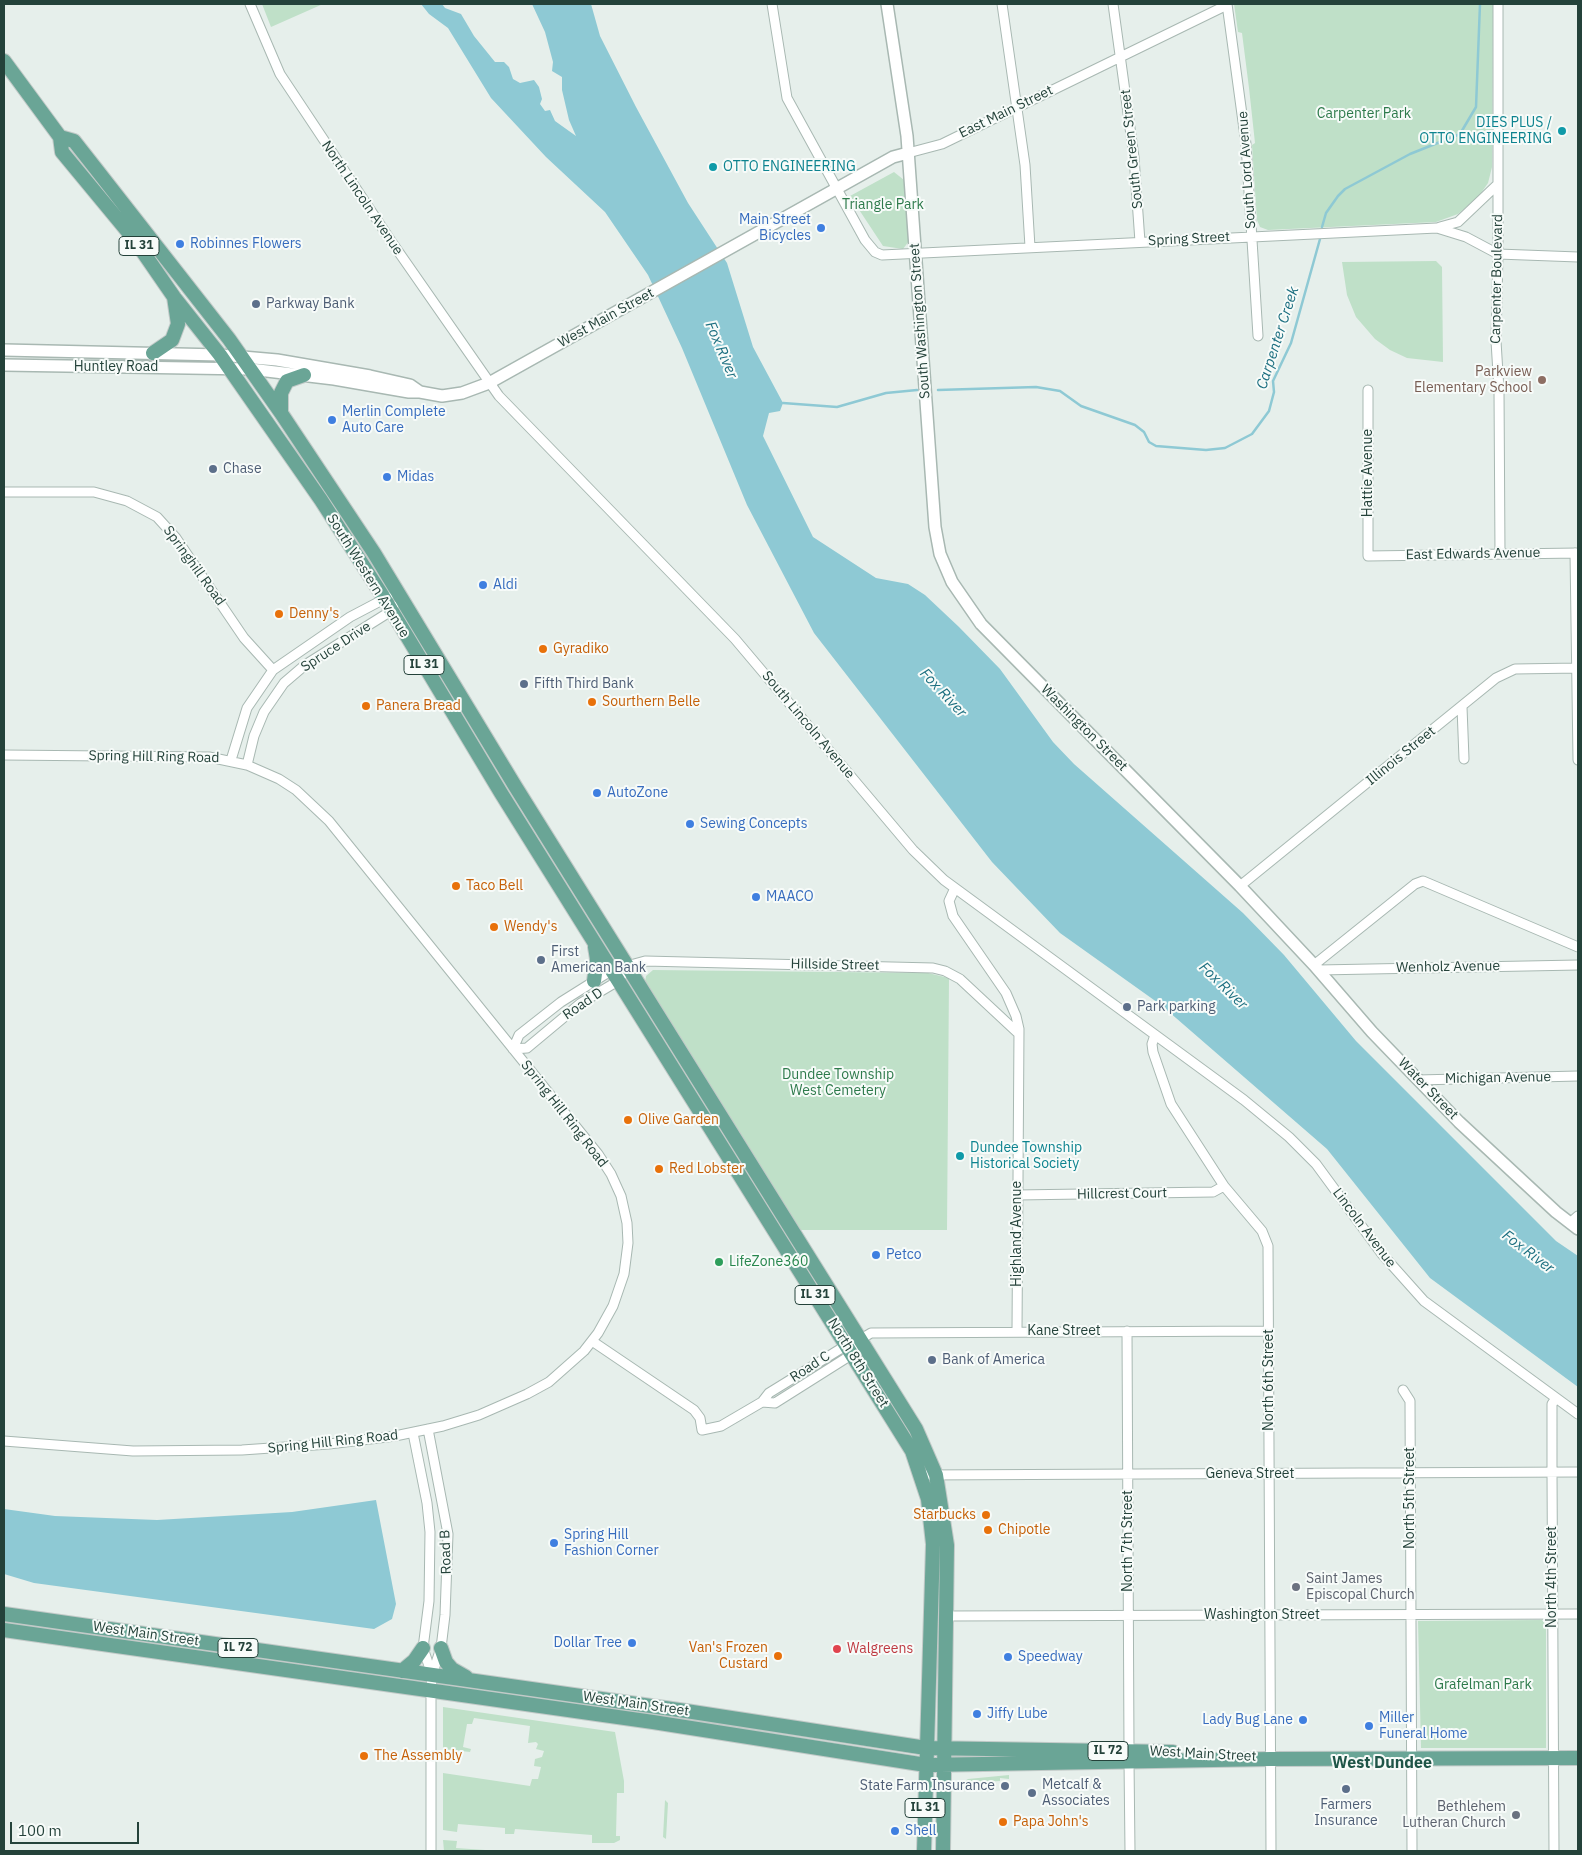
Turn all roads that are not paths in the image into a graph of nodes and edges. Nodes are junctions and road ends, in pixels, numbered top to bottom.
1 (250, 4) edge
2 (772, 4) edge
3 (888, 4) edge
4 (1002, 4) edge
5 (1113, 4) edge
6 (1227, 4) edge
7 (1498, 4) edge
8 (1121, 56) junction
9 (4, 61) edge
10 (1017, 107) junction
11 (60, 137) junction
12 (908, 153) junction
13 (1498, 184) junction
14 (836, 189) junction
15 (785, 218) joint
16 (1437, 228) junction
17 (1252, 236) junction
18 (1140, 242) junction
19 (1030, 247) junction
20 (915, 254) junction
21 (1498, 254) junction
22 (1578, 257) edge
23 (174, 297) junction
24 (1258, 336) dead end
25 (4, 350) edge
26 (153, 353) junction
27 (220, 355) junction
28 (246, 363) junction
29 (4, 365) edge
30 (229, 368) junction
31 (304, 375) junction
32 (489, 383) junction
33 (1368, 390) dead end
34 (420, 392) junction
35 (282, 413) junction
36 (932, 489) joint
37 (4, 492) edge
38 (1577, 553) edge
39 (1500, 554) junction
40 (1368, 556) joint
41 (401, 596) junction
42 (384, 598) junction
43 (391, 611) junction
44 (1578, 668) edge
45 (273, 670) junction
46 (1462, 707) junction
47 (4, 755) edge
48 (1464, 759) dead end
49 (231, 760) junction
50 (1578, 760) edge
51 (247, 764) junction
52 (1240, 886) junction
53 (955, 888) junction
54 (1289, 938) joint
55 (594, 942) junction
56 (1578, 947) edge
57 (1578, 965) edge
58 (628, 967) junction
59 (1316, 967) junction
60 (615, 976) junction
61 (594, 981) junction
62 (1019, 1034) junction
63 (1155, 1035) junction
64 (513, 1049) junction
65 (1578, 1076) edge
66 (1418, 1080) junction
67 (1224, 1186) junction
68 (1018, 1195) junction
69 (774, 1200) junction
70 (760, 1208) junction
71 (1575, 1223) edge
72 (1127, 1331) junction
73 (1268, 1331) junction
74 (1017, 1332) junction
75 (861, 1340) junction
76 (592, 1341) junction
77 (848, 1350) junction
78 (1404, 1390) dead end
79 (1556, 1398) junction
80 (762, 1402) junction
81 (1578, 1414) edge
82 (428, 1429) junction
83 (413, 1433) junction
84 (4, 1441) edge
85 (1410, 1472) junction
86 (1552, 1472) junction
87 (1578, 1472) edge
88 (1128, 1474) junction
89 (1269, 1474) junction
90 (921, 1475) junction
91 (936, 1475) junction
92 (4, 1614) edge
93 (1411, 1614) junction
94 (1552, 1614) junction
95 (1578, 1614) edge
96 (1129, 1615) junction
97 (1270, 1615) junction
98 (947, 1616) junction
99 (4, 1630) edge
100 (424, 1648) junction
101 (441, 1648) junction
102 (402, 1671) junction
103 (432, 1675) junction
104 (473, 1681) junction
105 (431, 1691) junction
106 (926, 1748) junction
107 (945, 1748) junction
108 (1129, 1756) junction
109 (1553, 1758) junction
110 (1578, 1758) edge
111 (1271, 1759) junction
112 (1412, 1759) junction
113 (926, 1765) junction
114 (944, 1765) junction
115 (431, 1851) edge
116 (924, 1851) edge
117 (943, 1851) edge
118 (1130, 1851) edge
119 (1271, 1851) edge
120 (1412, 1851) edge
121 (1554, 1851) edge

1 - 32 street, North Lincoln Avenue
2 - 14 street
3 - 12 street, South Washington Street
4 - 10 street
5 - 8 street, South Green Street
6 - 8 street, East Main Street
6 - 17 street, South Lord Avenue
7 - 13 street, Carpenter Boulevard
8 - 10 street, East Main Street
8 - 18 street, South Green Street
9 - 11 main road, IL 31
10 - 12 street, East Main Street
10 - 19 street
11 - 23 main road, IL 31
11 - 28 main road, South Western Avenue
12 - 14 street, East Main Street
12 - 20 street, South Washington Street
13 - 16 street
13 - 21 street, Carpenter Boulevard
14 - 15 street, East Main Street
14 - 20 street, Spring Street
15 - 32 street, West Main Street
16 - 17 street, Spring Street
16 - 21 street, Spring Street
17 - 18 street, Spring Street
17 - 24 street, South Lord Avenue
18 - 19 street, Spring Street
19 - 20 street, Spring Street
20 - 36 street, South Washington Street
21 - 22 street
21 - 39 street, Carpenter Boulevard
23 - 26 main road
23 - 27 main road, IL 31
25 - 26 street, Huntley Road
26 - 27 street, Huntley Road
27 - 28 street, West Main Street
27 - 30 main road, South Western Avenue / IL 31
28 - 30 street, West Main Street
28 - 31 street, West Main Street
28 - 34 street, West Main Street
28 - 35 main road, South Western Avenue
29 - 30 street, Huntley Road
30 - 42 main road, South Western Avenue / IL 31
31 - 34 street, West Main Street
31 - 35 main road
32 - 34 street, West Main Street
32 - 53 street, South Lincoln Avenue
33 - 40 street, Hattie Avenue
35 - 41 main road, South Western Avenue
36 - 52 street, Washington Street
37 - 45 street, Springhill Road
38 - 39 street, East Edwards Avenue
38 - 44 street
39 - 40 street, East Edwards Avenue
41 - 42 street, Spruce Drive
41 - 43 street, Spruce Drive
41 - 58 main road, South Western Avenue
42 - 43 main road, South Western Avenue / IL 31
42 - 45 street, Spruce Drive
43 - 51 street, Spruce Drive
43 - 55 main road, South Western Avenue / IL 31
44 - 46 street, Illinois Street
44 - 50 street
45 - 49 street, Spruce Drive
46 - 48 street
46 - 52 street, Illinois Street
47 - 49 street, Spring Hill Ring Road
49 - 51 street, Spring Hill Ring Road
51 - 64 street, Spring Hill Ring Road
52 - 54 street, Washington Street
53 - 62 street, Highland Avenue
53 - 63 street, South Lincoln Avenue
54 - 59 street, Water Street
55 - 60 main road, South Western Avenue / IL 31
55 - 61 main road
56 - 59 street
57 - 59 street, Wenholz Avenue
58 - 60 street, Road D
58 - 62 street, Hillside Street
58 - 69 main road, North 8th Street
59 - 66 street, Water Street
60 - 61 street, Road D
60 - 64 street, Road D
60 - 70 main road, North 8th Street / IL 31
61 - 64 street, Road D
62 - 68 street, Highland Avenue
63 - 67 street, North 6th Street
63 - 79 street, Lincoln Avenue
64 - 76 street, Spring Hill Ring Road
65 - 66 street, Michigan Avenue
66 - 71 street, Water Street
67 - 68 street, Hillcrest Court
67 - 73 street, North 6th Street
68 - 74 street, Highland Avenue
69 - 70 main road
69 - 75 main road, North 8th Street
70 - 77 main road, North 8th Street / IL 31
72 - 73 street, Kane Street
72 - 74 street, Kane Street
72 - 88 street, North 7th Street
73 - 89 street, North 6th Street
74 - 75 street, Kane Street
75 - 77 street, Road C
75 - 91 main road, North 8th Street
76 - 80 street, Road C
76 - 82 street, Spring Hill Ring Road
77 - 80 street, Road C
77 - 80 street, Road C
77 - 90 main road, North 8th Street / IL 31
78 - 85 street, North 5th Street
79 - 81 street, Lincoln Avenue
79 - 86 street, North 4th Street
82 - 83 street, Spring Hill Ring Road
82 - 101 street, Road B
83 - 84 street, Spring Hill Ring Road
83 - 100 street, Road B
85 - 86 street, Geneva Street
85 - 89 street, Geneva Street
85 - 93 street, North 5th Street
86 - 87 street, Geneva Street
86 - 94 street, North 4th Street
88 - 89 street, Geneva Street
88 - 91 street, Geneva Street
88 - 96 street, North 7th Street
89 - 97 street, North 6th Street
90 - 91 street, Geneva Street
90 - 106 main road, North 8th Street / IL 31
91 - 98 main road, North 8th Street
92 - 102 main road, West Main Street / IL 72
93 - 94 street, Washington Street
93 - 97 street, Washington Street
93 - 112 street, North 5th Street
94 - 95 street, Washington Street
94 - 109 street, North 4th Street
96 - 97 street, Washington Street
96 - 98 street, Washington Street
96 - 108 street, North 7th Street
97 - 111 street, North 6th Street
98 - 107 main road, North 8th Street
99 - 105 main road, West Main Street / IL 72
100 - 102 main road
100 - 103 street, Road B
101 - 103 street, Road B
101 - 104 main road
102 - 103 main road, West Main Street / IL 72
103 - 104 main road, West Main Street / IL 72
103 - 105 street, Road B
104 - 106 main road, West Main Street / IL 72
105 - 113 main road, West Main Street / IL 72
105 - 115 street, Road B
106 - 107 main road, West Main Street / IL 72
106 - 113 main road, North 8th Street / IL 31
107 - 108 main road, West Main Street / IL 72
107 - 114 main road, North 8th Street
108 - 111 main road, West Main Street / IL 72
108 - 114 main road, West Main Street / IL 72
108 - 118 street, North 7th Street
109 - 110 main road, West Main Street / IL 72
109 - 112 main road, West Main Street / IL 72
109 - 121 street, North 4th Street
111 - 112 main road, West Main Street / IL 72
111 - 119 street, North 6th Street
112 - 120 street, North 5th Street
113 - 114 main road, West Main Street / IL 72
113 - 116 main road, IL 31
114 - 117 main road, North 8th Street

